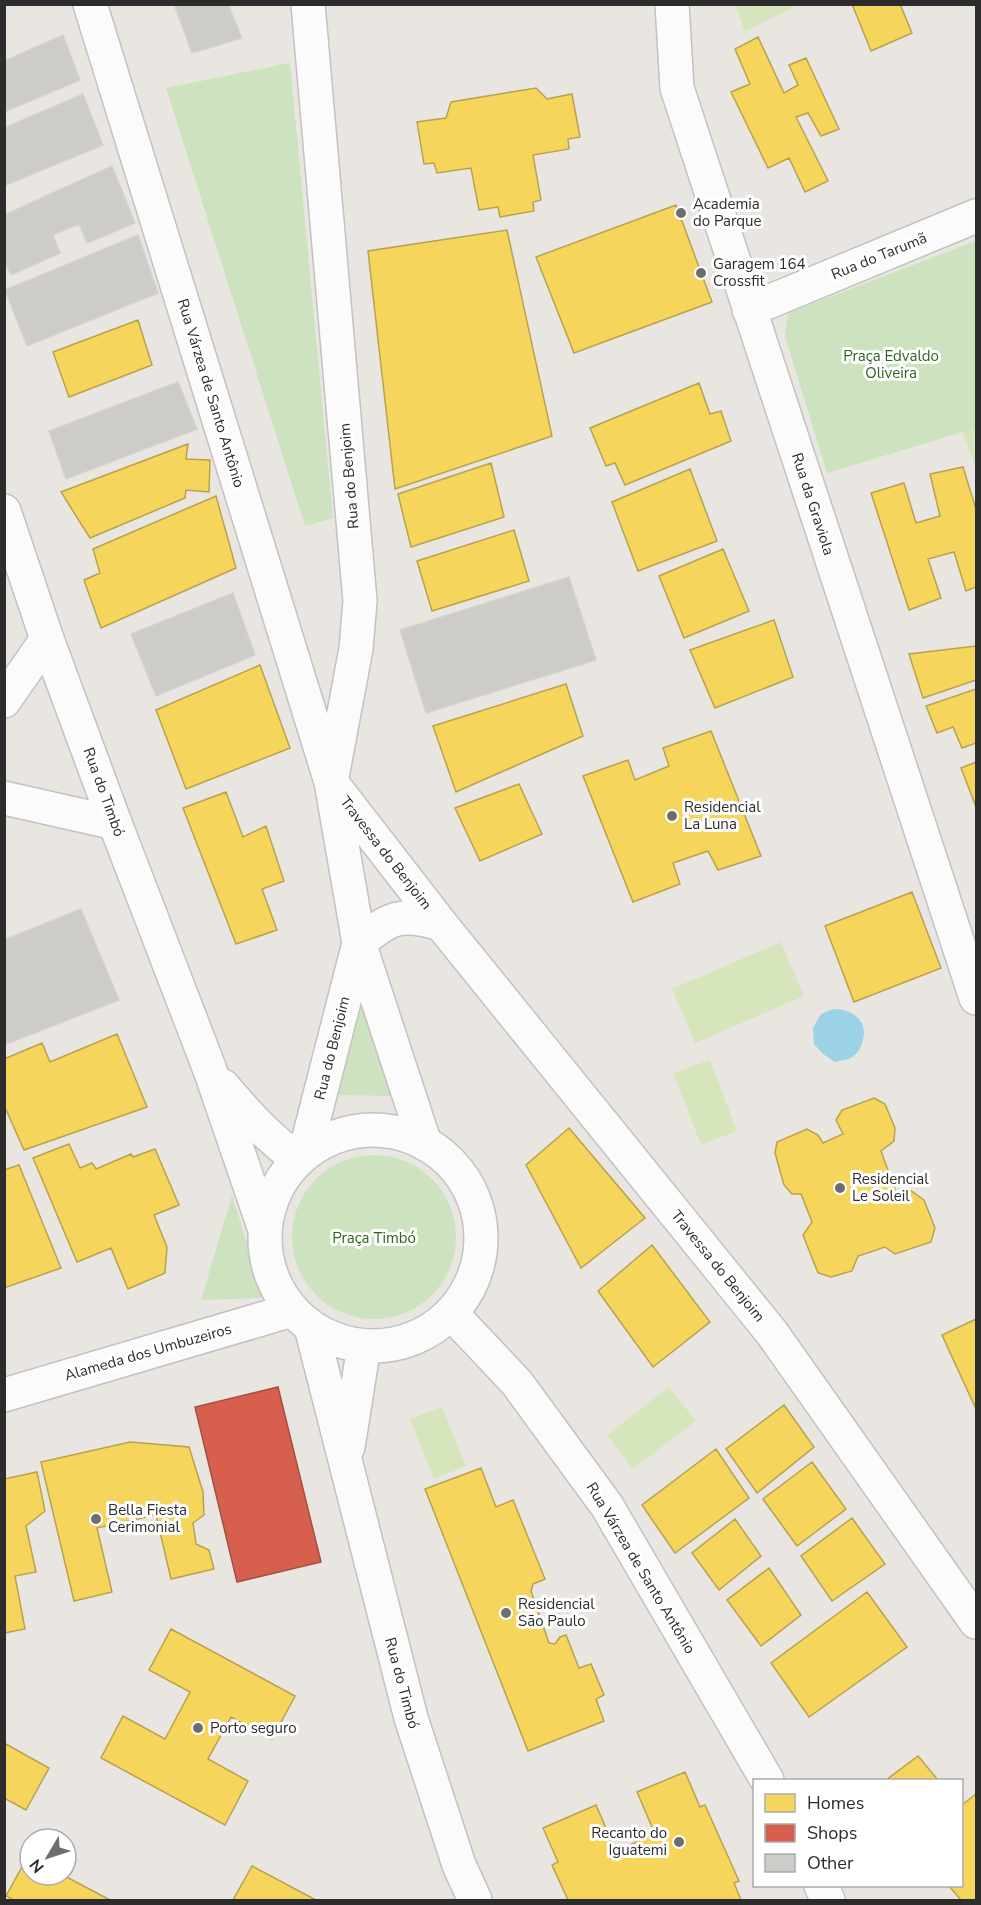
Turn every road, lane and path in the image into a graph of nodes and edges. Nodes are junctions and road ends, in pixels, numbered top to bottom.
1 (90, 4) edge
2 (308, 4) edge
3 (672, 4) edge
4 (976, 216) edge
5 (749, 310) junction
6 (4, 511) edge
7 (47, 639) junction
8 (4, 701) edge
9 (331, 782) junction
10 (4, 798) edge
11 (115, 823) junction
12 (441, 924) junction
13 (359, 943) junction
14 (976, 998) edge
15 (210, 1070) junction
16 (425, 1144) junction
17 (302, 1156) junction
18 (265, 1230) junction
19 (451, 1313) junction
20 (302, 1318) junction
21 (364, 1346) junction
22 (4, 1395) edge
23 (345, 1461) junction
24 (976, 1622) edge
25 (767, 1779) edge
26 (476, 1900) edge

1 - 9 street, Rua Várzea de Santo Antônio
2 - 9 street, Rua do Benjoim
3 - 5 street, Rua da Graviola
4 - 5 street, Rua do Tarumã
5 - 14 street, Rua da Graviola
6 - 7 street, Rua do Timbó
7 - 8 street
7 - 11 street, Rua do Timbó
9 - 12 street, Travessa do Benjoim
9 - 13 street, Rua do Benjoim
10 - 11 street
11 - 15 street, Rua do Timbó
12 - 13 street, Travessa do Benjoim
12 - 24 street, Travessa do Benjoim
13 - 16 street, Rua do Benjoim
13 - 17 street, Rua do Benjoim
15 - 17 street, Rua do Timbó
15 - 18 street, Rua do Timbó
16 - 17 street
16 - 19 street
17 - 18 street
18 - 20 street
19 - 21 street
19 - 25 street, Rua Várzea de Santo Antônio
20 - 21 street
20 - 22 street, Alameda dos Umbuzeiros
20 - 23 street, Rua do Timbó
21 - 23 street, Rua do Timbó
23 - 26 street, Rua do Timbó

